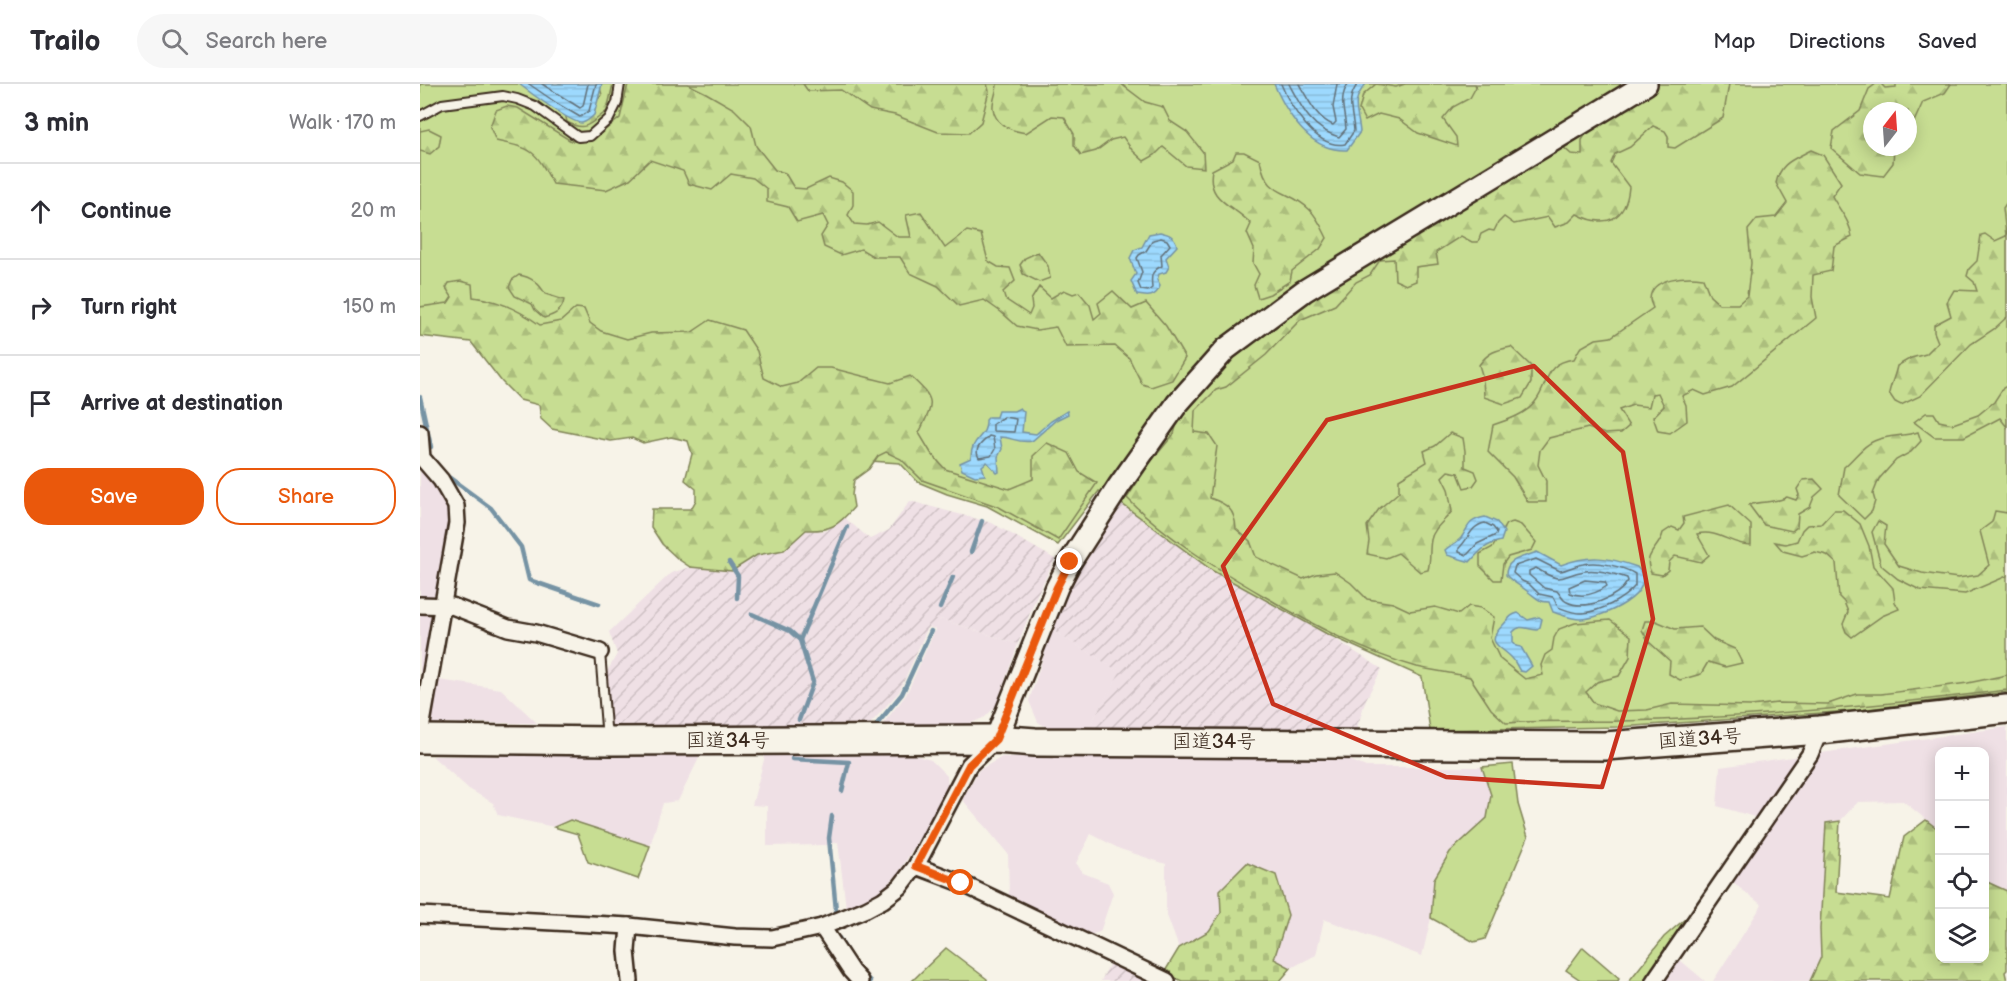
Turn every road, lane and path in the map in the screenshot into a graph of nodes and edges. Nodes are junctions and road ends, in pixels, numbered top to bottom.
1 (621, 84) edge
2 (1646, 84) edge
3 (420, 116) edge
4 (420, 434) edge
5 (420, 605) edge
6 (444, 605) junction
7 (600, 652) joint
8 (2007, 709) edge
9 (1820, 730) junction
10 (420, 737) edge
11 (996, 739) junction
12 (612, 741) junction
13 (916, 866) junction
14 (420, 915) edge
15 (629, 926) junction
16 (822, 927) junction
17 (630, 981) edge
18 (860, 981) edge
19 (1167, 981) edge
20 (1654, 981) edge

1 - 3 lane
2 - 11 street
4 - 6 street
5 - 6 street
6 - 7 street
6 - 10 street
7 - 12 lane
8 - 9 highway, 国道34号
9 - 11 highway, 国道34号
9 - 20 street
10 - 12 highway, 国道34号
11 - 12 highway, 国道34号
11 - 13 street
13 - 16 street
13 - 19 street
14 - 15 street
15 - 16 street
15 - 17 street
16 - 18 street

